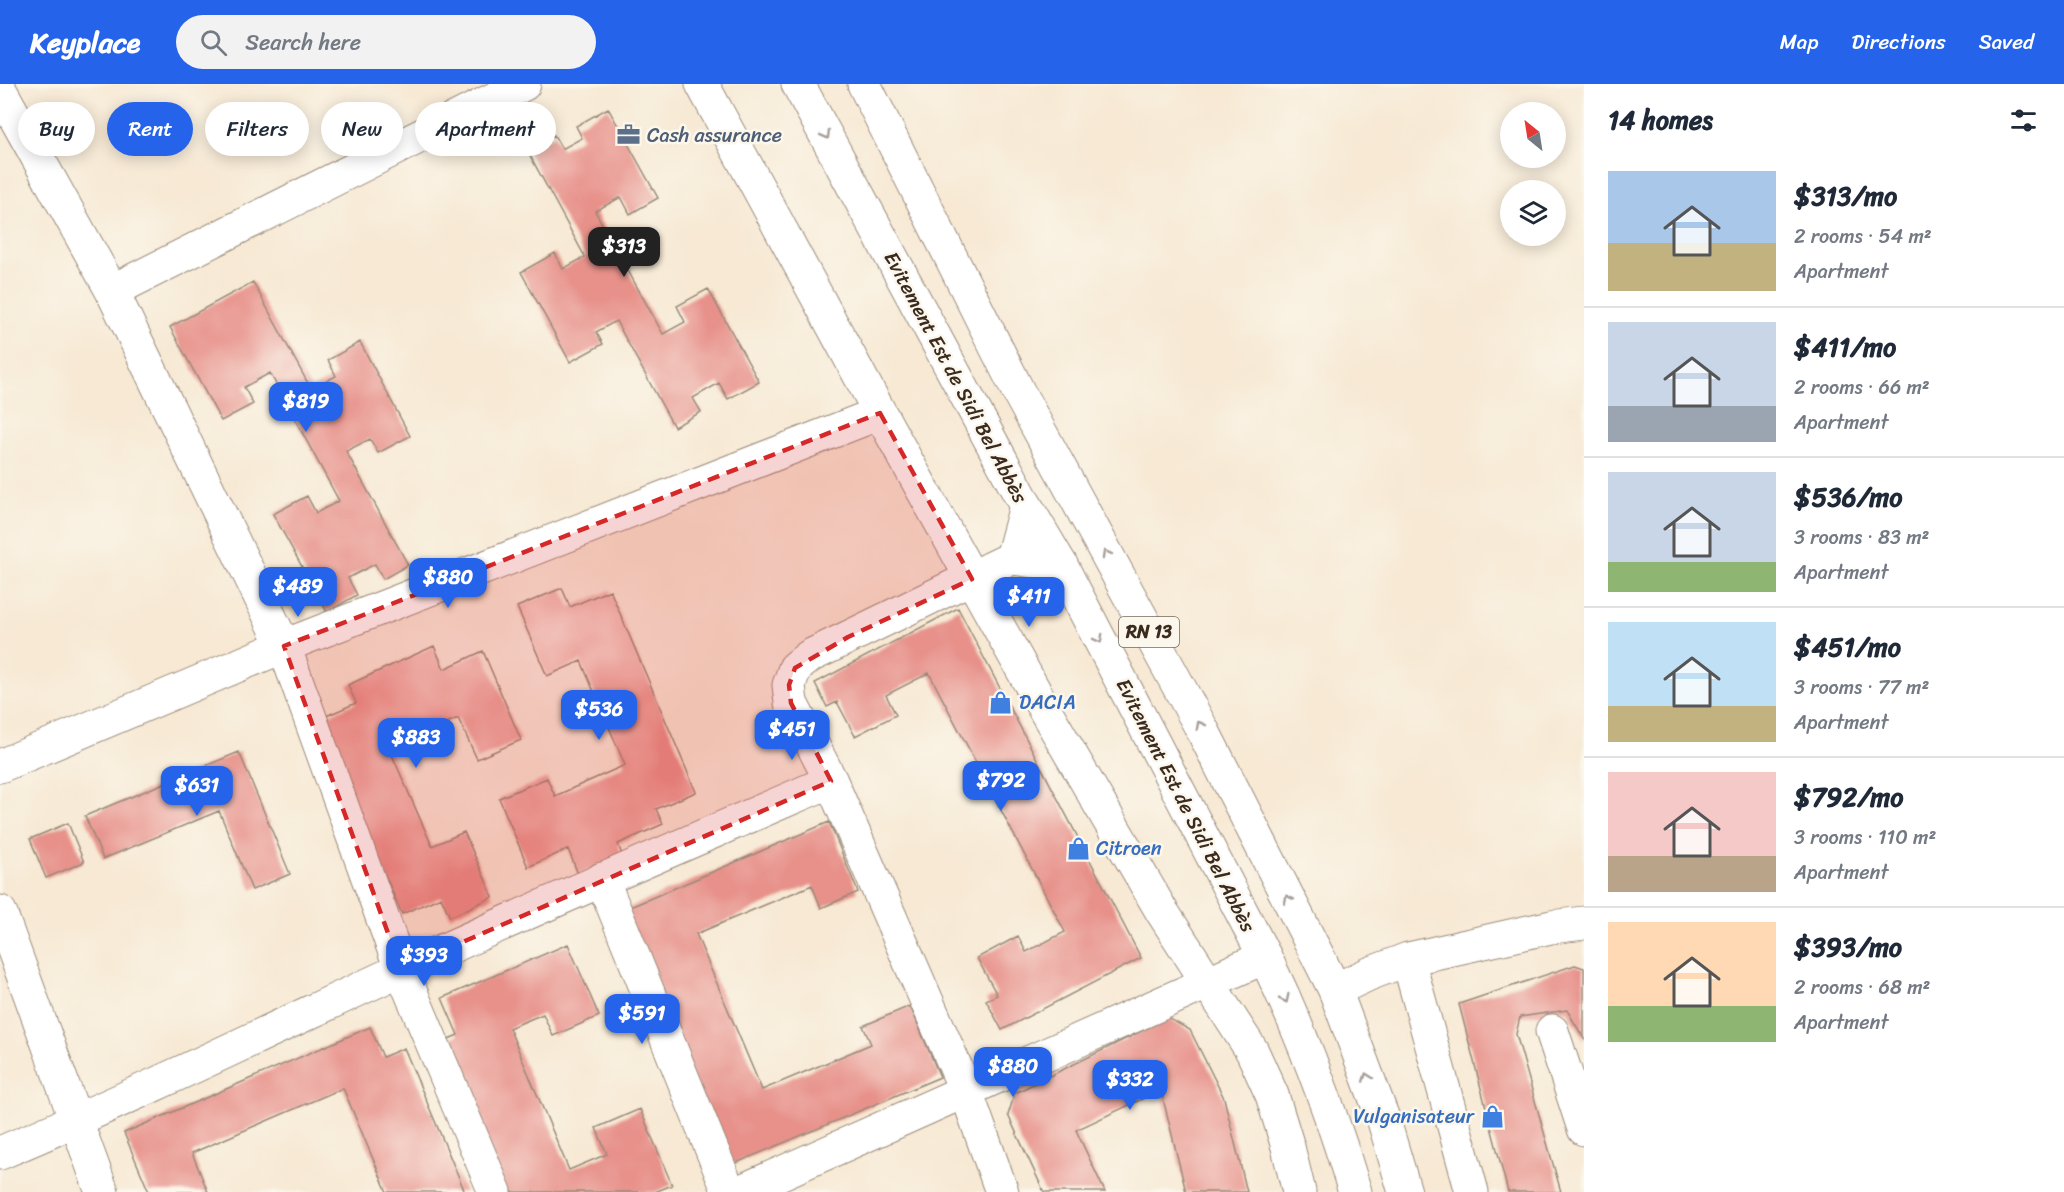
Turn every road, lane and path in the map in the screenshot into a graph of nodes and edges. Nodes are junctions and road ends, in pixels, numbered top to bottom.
1 (524, 84) edge
2 (702, 84) edge
3 (798, 84) edge
4 (864, 84) edge
5 (0, 90) edge
6 (112, 291) junction
7 (880, 413) junction
8 (1026, 506) junction
9 (1012, 558) junction
10 (1061, 565) junction
11 (972, 579) junction
12 (284, 646) junction
13 (0, 766) edge
14 (831, 781) junction
15 (602, 879) junction
16 (0, 912) edge
17 (1584, 922) edge
18 (1265, 957) junction
19 (1408, 959) junction
20 (401, 969) junction
21 (1207, 983) junction
22 (1335, 990) junction
23 (1552, 1031) dead end
24 (966, 1091) junction
25 (76, 1120) junction
26 (1584, 1129) edge
27 (0, 1153) edge
28 (102, 1192) edge
29 (495, 1192) edge
30 (729, 1192) edge
31 (739, 1192) edge
32 (1002, 1192) edge
33 (1299, 1192) edge
34 (1355, 1192) edge
35 (1406, 1192) edge
36 (1472, 1192) edge

1 - 6 main road
2 - 7 main road
3 -> 8 main road, Evitement Est de Sidi Bel Abbès / RN 13
22 -> 4 main road, RN 13
5 - 6 main road
6 - 12 main road
7 - 11 main road
7 - 12 main road
8 - 9 main road
8 - 10 main road, Evitement Est de Sidi Bel Abbès / RN 13
9 - 10 main road
9 - 11 main road
10 -> 18 main road, Evitement Est de Sidi Bel Abbès / RN 13
11 - 14 main road
11 - 21 main road
12 - 13 main road
12 - 20 main road
14 - 15 main road
14 - 24 main road
15 - 20 main road
15 - 30 main road
16 - 25 main road
17 - 19 main road
18 - 21 main road
18 -> 34 main road, Evitement Est de Sidi Bel Abbès / RN 13
19 - 22 main road
19 - 36 main road
20 - 25 main road
20 - 29 main road
21 - 24 main road
21 - 33 main road
35 -> 22 main road, RN 13
23 - 26 main road
24 - 31 main road
24 - 32 main road
25 - 27 main road
25 - 28 main road

